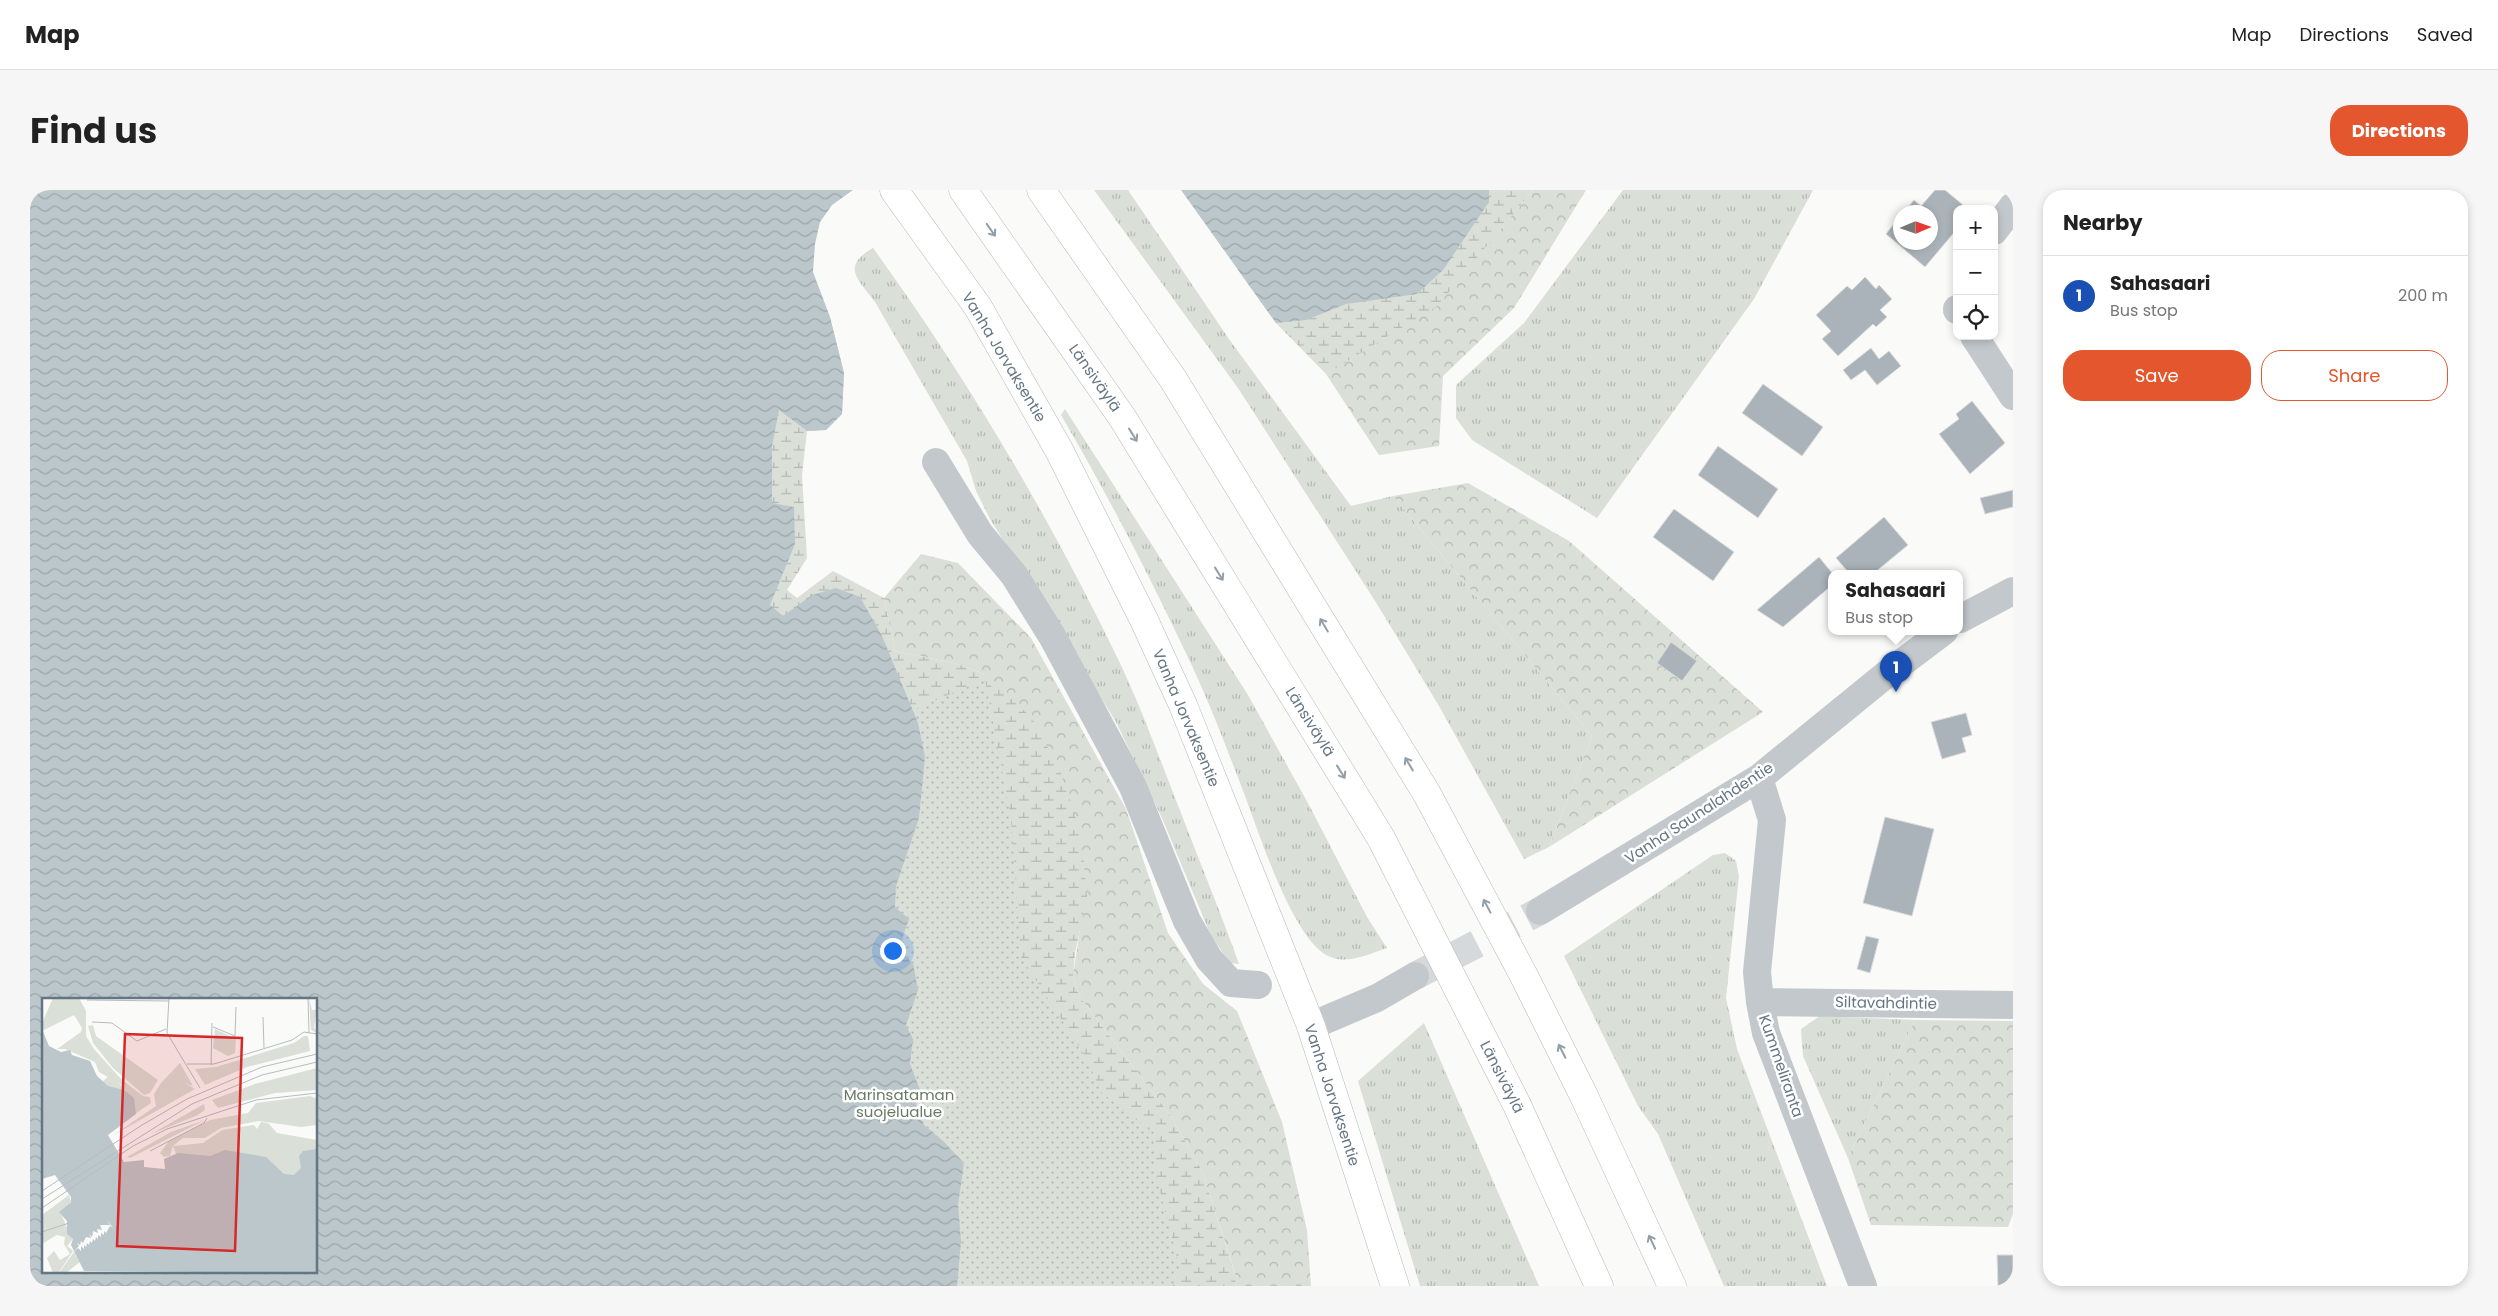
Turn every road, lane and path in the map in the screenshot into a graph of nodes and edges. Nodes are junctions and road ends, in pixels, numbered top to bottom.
1 (894, 190) edge
2 (963, 190) edge
3 (1041, 190) edge
4 (2013, 206) edge
5 (1998, 226) edge
6 (1977, 340) edge
7 (2013, 396) edge
8 (936, 462) dead end
9 (2013, 591) edge
10 (1963, 617) edge
11 (1939, 635) edge
12 (1759, 778) junction
13 (1540, 911) tunnel mouth
14 (1415, 976) tunnel mouth
15 (1258, 985) dead end
16 (1760, 1002) junction
17 (2013, 1005) edge
18 (1311, 1026) junction
19 (1395, 1286) edge
20 (1599, 1286) edge
21 (1672, 1286) edge
22 (1863, 1286) edge

1 - 18 main road, Vanha Jorvaksentie
2 -> 20 main road, Länsiväylä
21 -> 3 main road
4 - 5 street
6 - 7 street
8 - 15 street
9 - 10 street
11 - 12 street, Vanha Saunalahdentie
12 - 13 street, Vanha Saunalahdentie
12 - 16 street, Kummeliranta
14 - 18 street
16 - 17 street, Siltavahdintie
16 - 22 street, Kummeliranta
18 - 19 main road, Vanha Jorvaksentie

